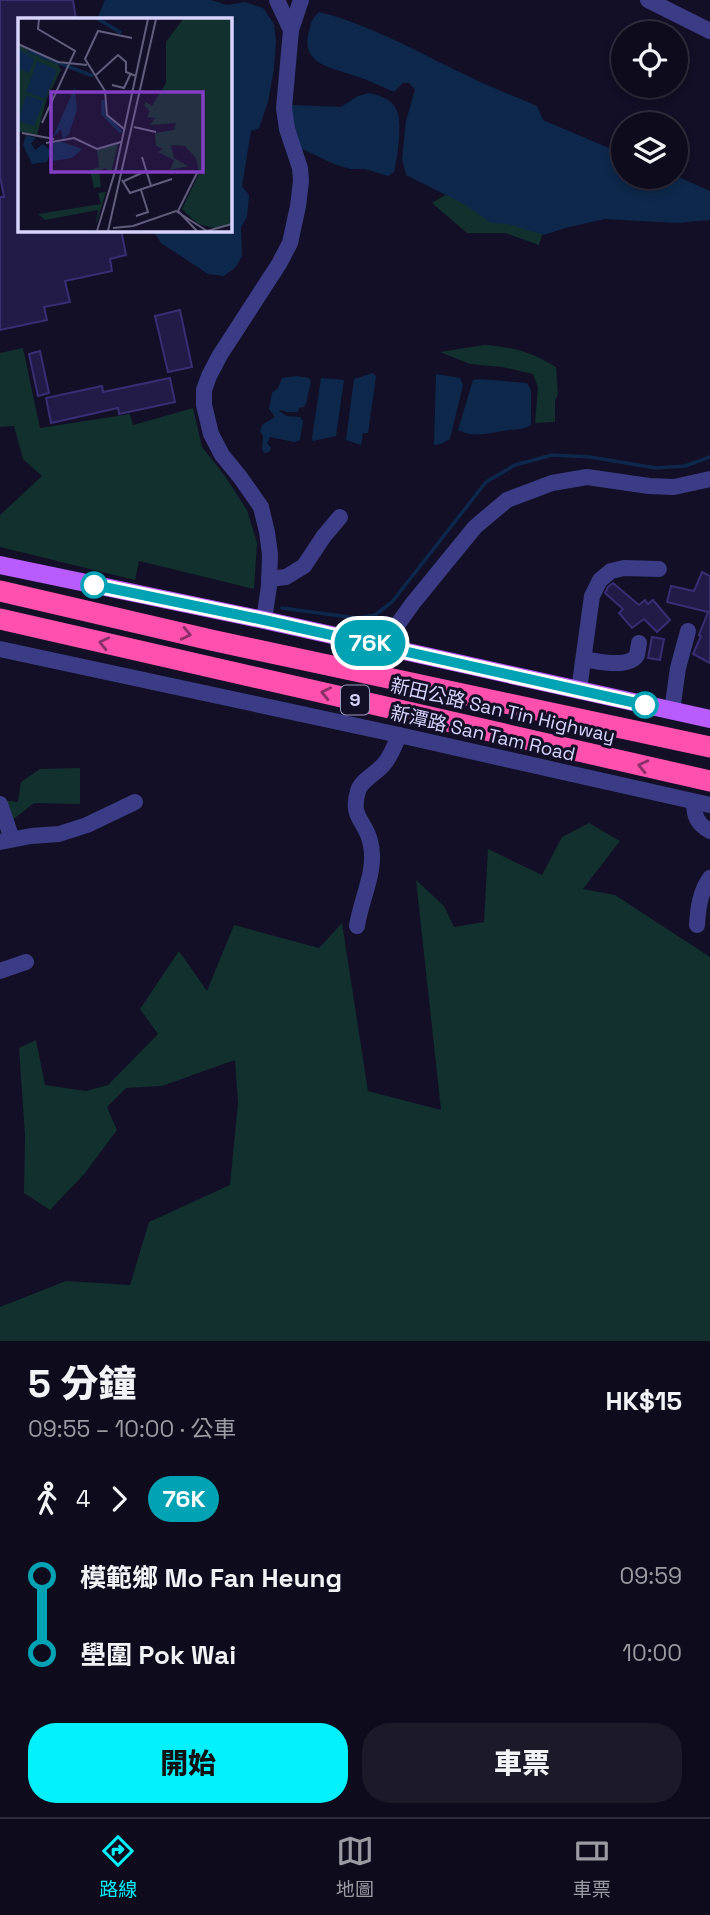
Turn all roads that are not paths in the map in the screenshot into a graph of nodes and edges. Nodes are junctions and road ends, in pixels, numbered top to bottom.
1 (277, 0) edge
2 (301, 0) edge
3 (648, 0) edge
4 (291, 30) junction
5 (710, 31) edge
6 (710, 479) edge
7 (340, 517) dead end
8 (0, 565) edge
9 (659, 569) dead end
10 (269, 579) junction
11 (0, 591) edge
12 (0, 619) edge
13 (264, 620) junction
14 (688, 631) dead end
15 (639, 643) dead end
16 (382, 646) junction
17 (0, 649) edge
18 (584, 659) junction
19 (579, 690) junction
20 (673, 711) junction
21 (710, 719) edge
22 (398, 735) junction
23 (710, 747) edge
24 (710, 781) edge
25 (135, 803) dead end
26 (702, 803) edge
27 (0, 804) edge
28 (710, 831) edge
29 (6, 840) edge
30 (710, 878) edge
31 (697, 925) dead end
32 (357, 926) dead end
33 (26, 962) dead end
34 (0, 971) edge

1 - 4 street
2 - 4 street
3 - 5 street
4 - 10 street
6 - 16 street
7 - 10 street
8 - 13 main road
9 - 18 street
10 - 13 street
11 -> 23 highway, 新田公路 San Tin Highway / 9
24 -> 12 highway, 新田公路 San Tin Highway / 9
13 - 16 main road
14 - 20 street
15 - 18 street
16 - 19 main road
17 - 22 street, 新潭路 San Tam Road
18 - 19 street
19 - 20 main road
20 - 21 main road
22 - 26 street, 新潭路 San Tam Road
22 - 32 street
25 - 29 street
26 - 28 street
27 - 29 street
30 - 31 street
33 - 34 street

